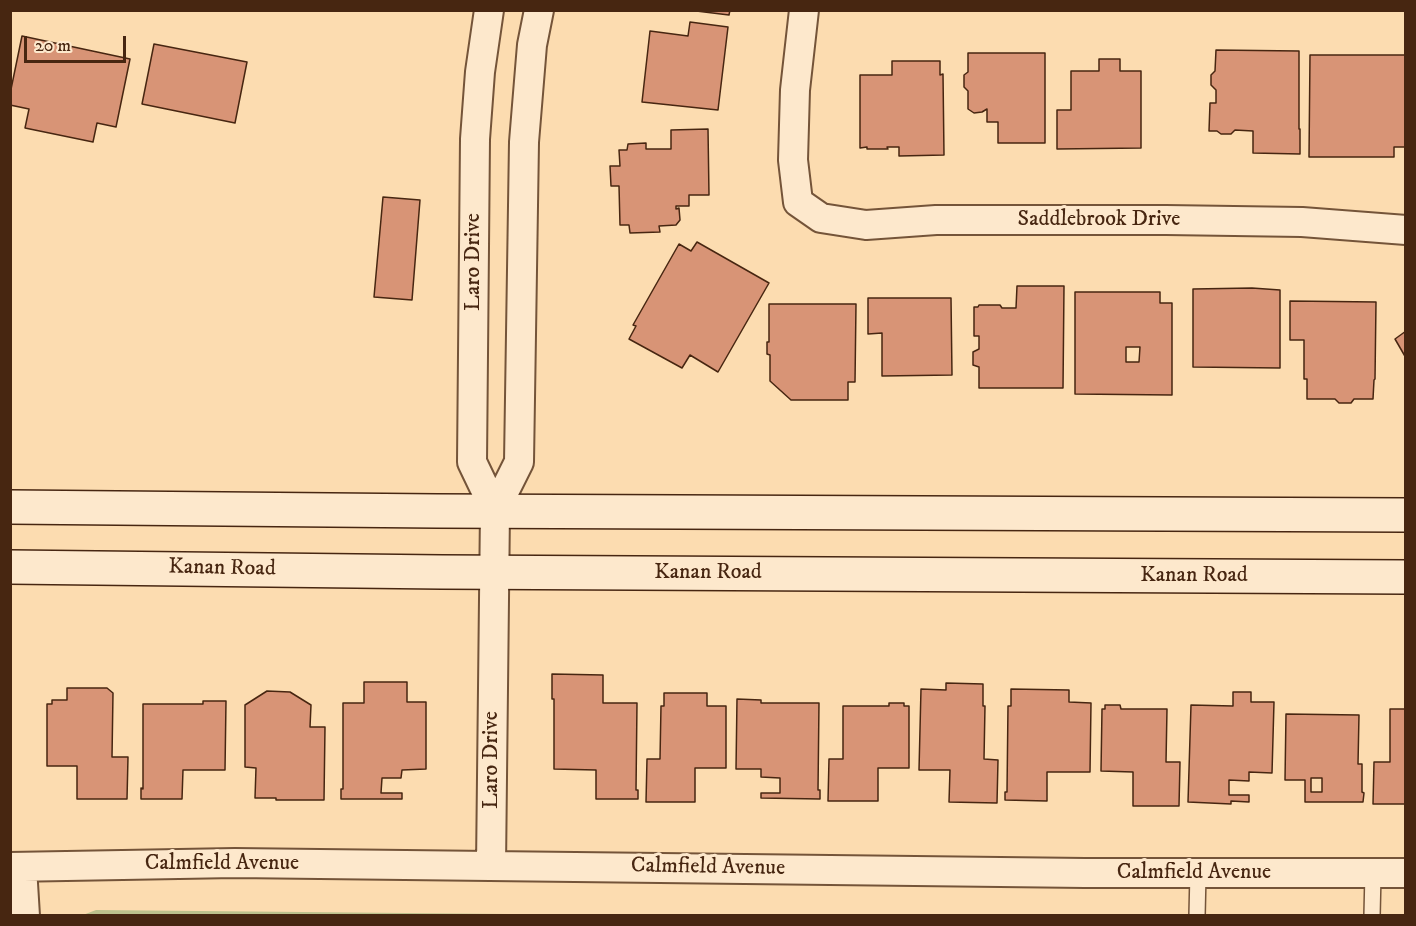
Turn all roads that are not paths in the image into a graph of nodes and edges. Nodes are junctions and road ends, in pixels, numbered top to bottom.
1 (489, 10) edge
2 (521, 10) edge
3 (539, 10) edge
4 (804, 10) edge
5 (532, 45) junction
6 (1406, 230) edge
7 (10, 507) edge
8 (495, 510) junction
9 (1406, 515) edge
10 (10, 567) edge
11 (494, 572) junction
12 (1406, 577) edge
13 (491, 866) junction
14 (16, 867) edge
15 (1197, 873) junction
16 (1372, 873) junction
17 (1406, 873) edge
18 (25, 915) edge
19 (1197, 915) edge
20 (1372, 915) edge

1 - 8 street, Laro Drive
2 - 5 street, Laro Drive
3 - 5 street, Laro Drive
4 - 6 street, Saddlebrook Drive
5 - 8 street, Laro Drive
7 - 8 main road
8 - 9 main road
8 - 11 street, Laro Drive
10 - 11 main road, Kanan Road
11 - 12 main road, Kanan Road
11 - 13 street, Laro Drive
13 - 14 street, Calmfield Avenue
13 - 15 street, Calmfield Avenue
14 - 18 street
15 - 16 street, Calmfield Avenue
15 - 19 lane
16 - 17 street, Calmfield Avenue
16 - 20 lane

